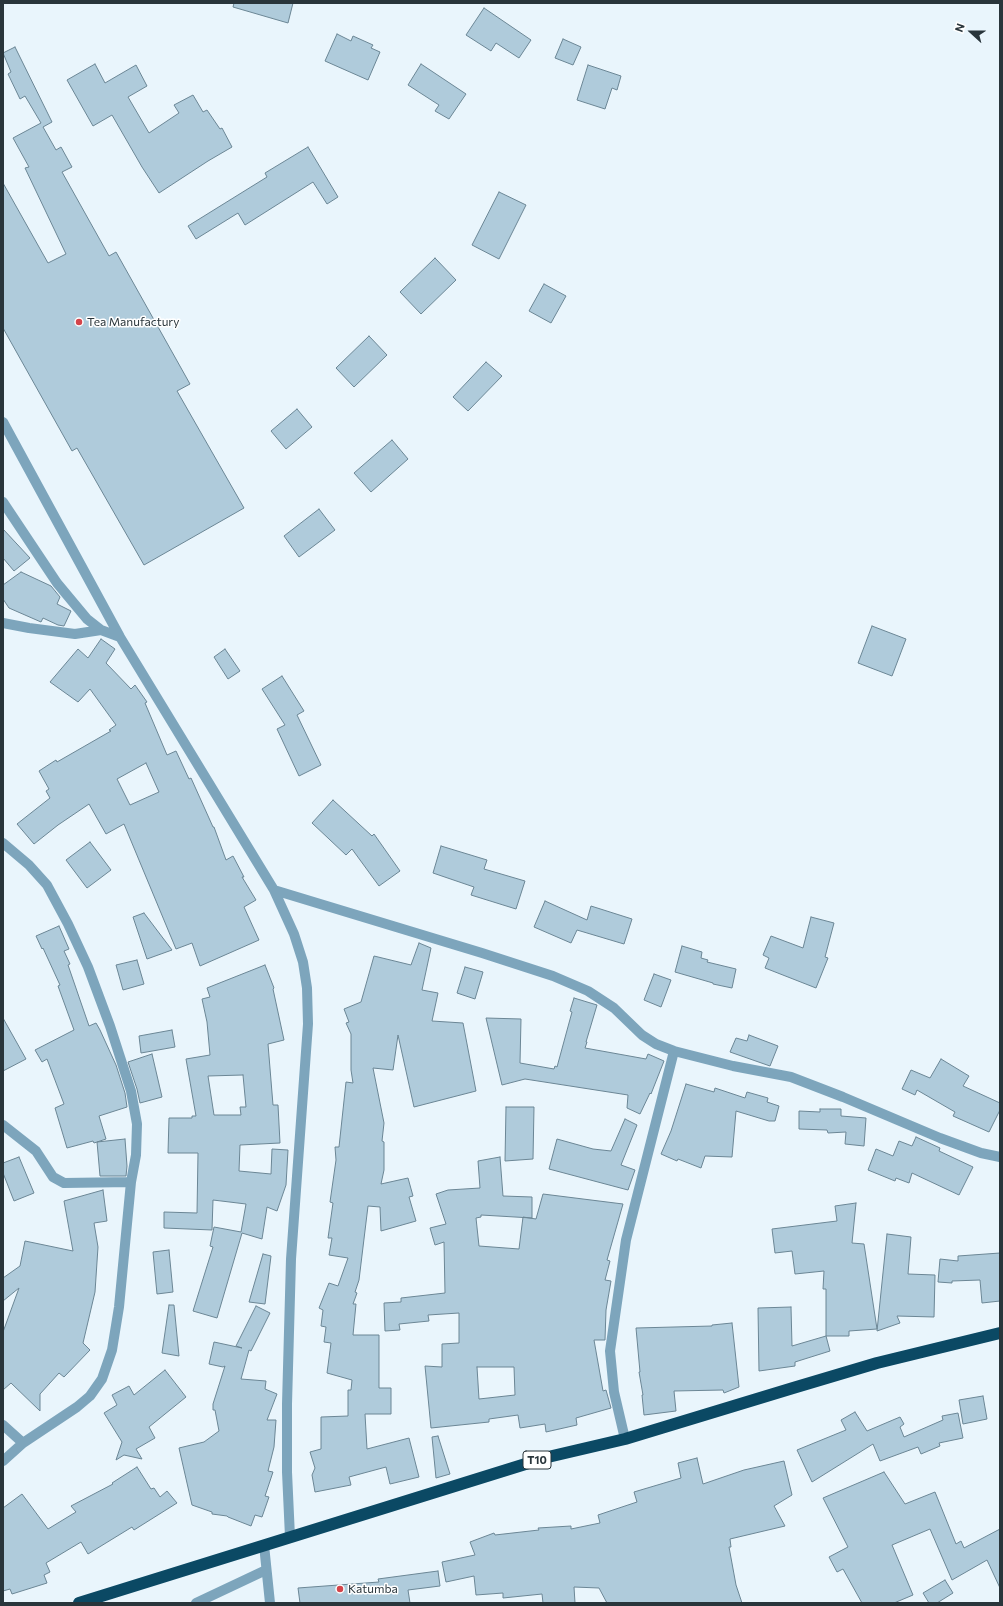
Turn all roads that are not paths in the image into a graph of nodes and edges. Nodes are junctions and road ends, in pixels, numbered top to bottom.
1 (3, 422) edge
2 (3, 502) edge
3 (3, 623) edge
4 (101, 630) junction
5 (120, 637) junction
6 (3, 843) edge
7 (274, 890) junction
8 (674, 1051) junction
9 (3, 1125) edge
10 (1000, 1157) edge
11 (131, 1182) junction
12 (1000, 1333) edge
13 (3, 1425) edge
14 (625, 1440) junction
15 (23, 1443) junction
16 (3, 1462) edge
17 (290, 1537) junction
18 (264, 1545) junction
19 (266, 1570) junction
20 (79, 1603) edge
21 (196, 1603) edge
22 (270, 1603) edge

1 - 5 street
2 - 4 street
3 - 4 street
4 - 5 street
5 - 7 street
6 - 11 street
7 - 8 street
7 - 17 street
8 - 10 street
8 - 14 street
9 - 11 street
11 - 15 street
12 - 14 highway, T10
13 - 15 street
14 - 17 highway, T10
15 - 16 street
17 - 18 highway, T10
18 - 19 street
18 - 20 highway, T10
19 - 21 street
19 - 22 street

